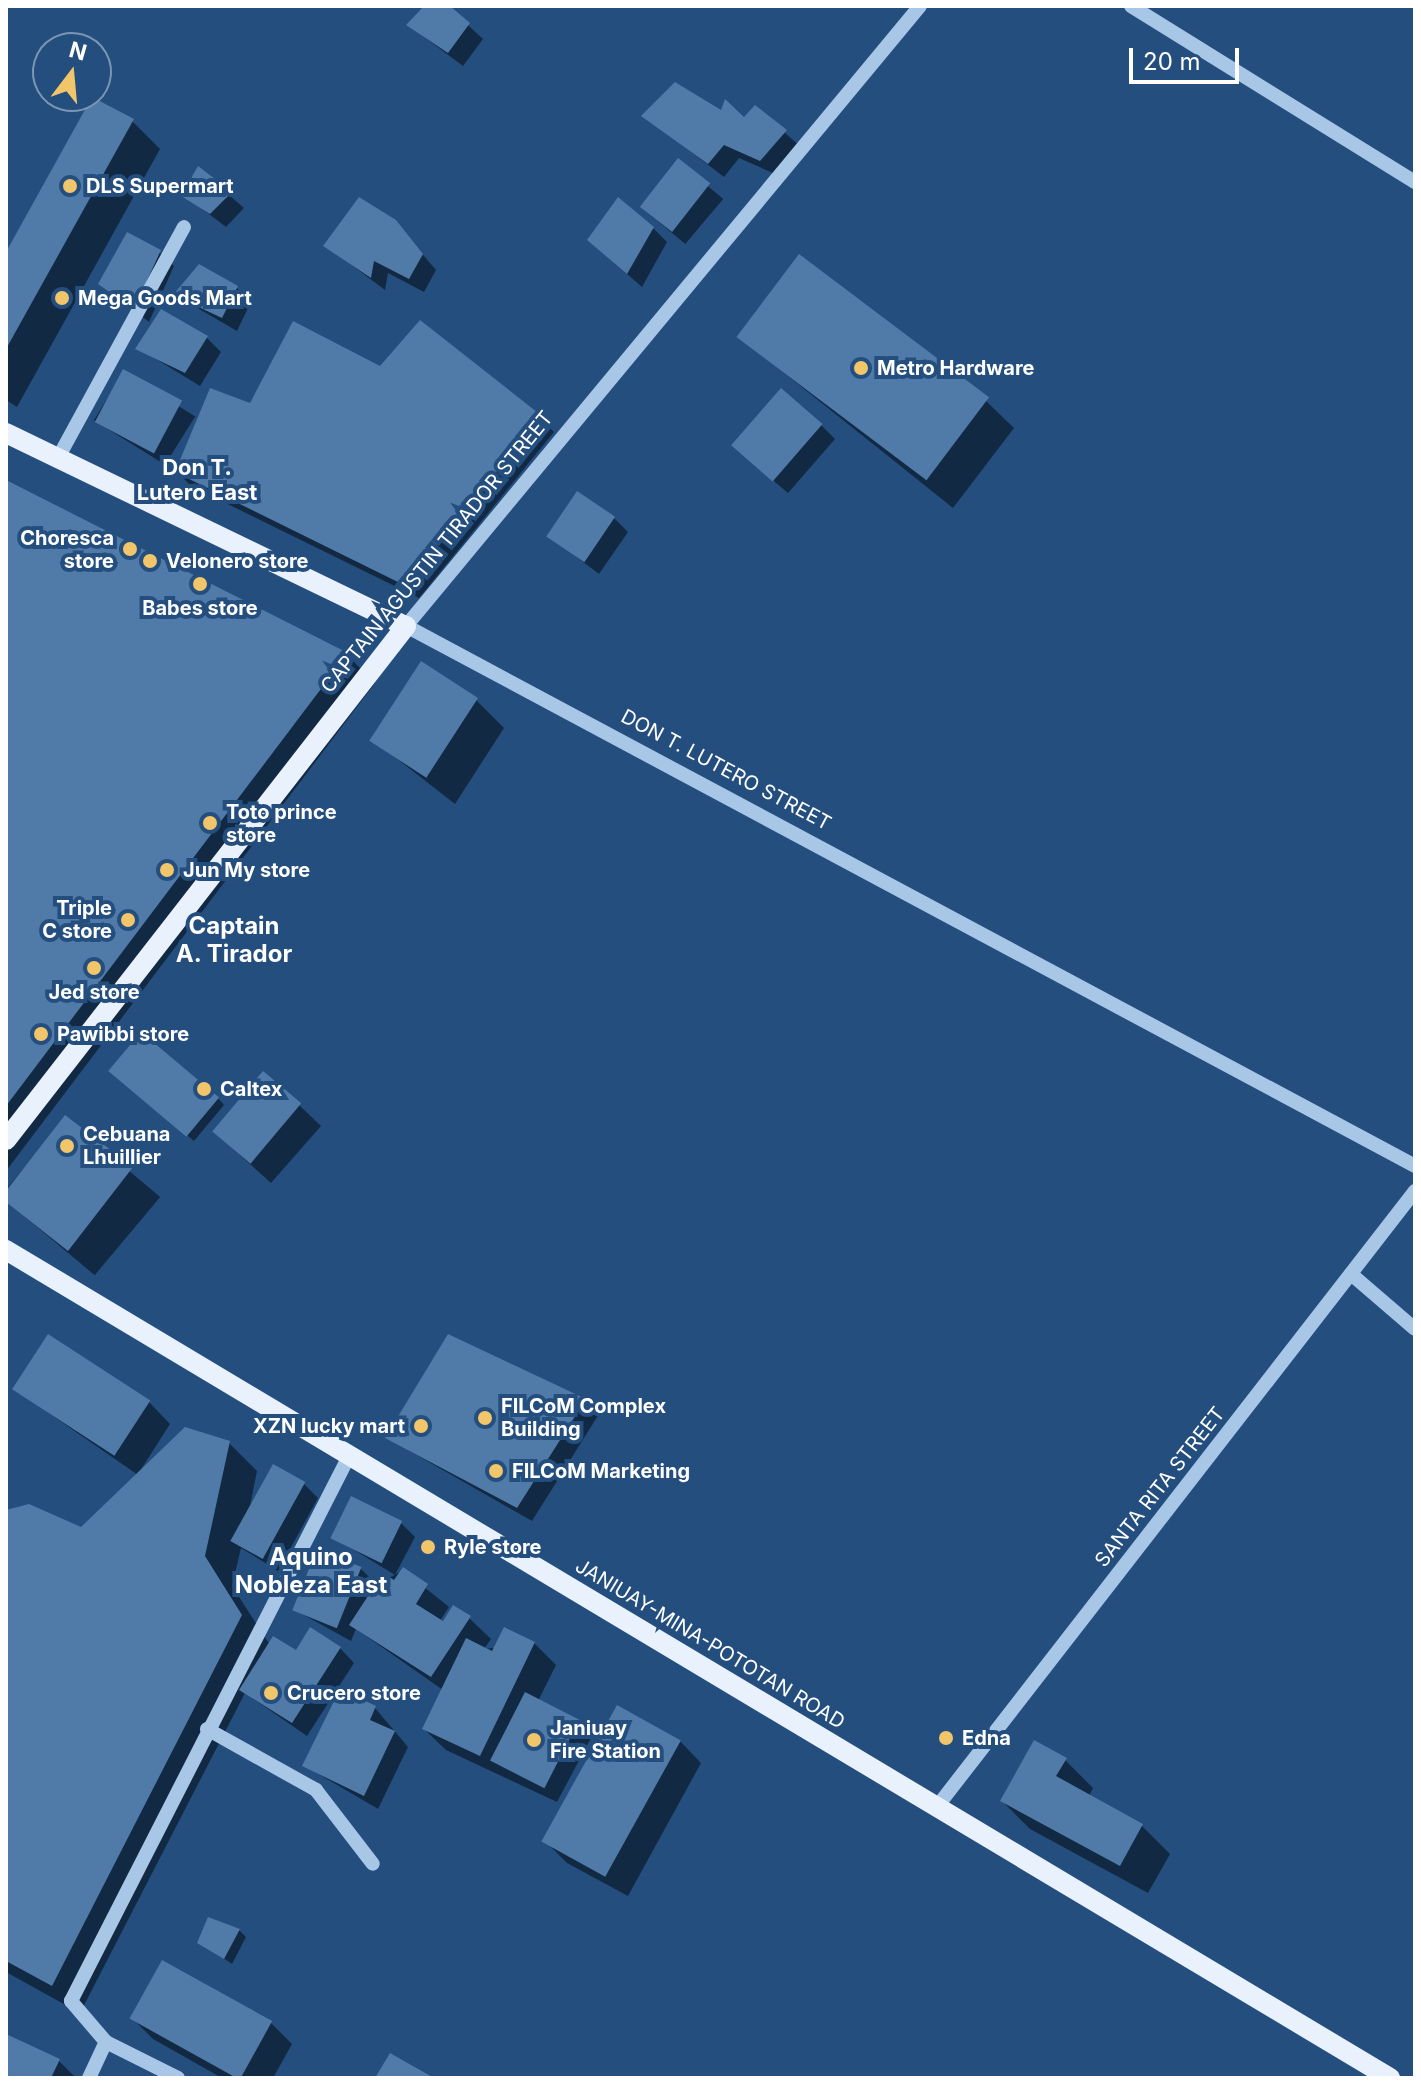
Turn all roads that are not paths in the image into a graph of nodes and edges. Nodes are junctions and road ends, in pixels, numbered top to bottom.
1 (920, 6) edge
2 (1131, 6) edge
3 (1415, 182) edge
4 (184, 227) dead end
5 (6, 433) edge
6 (58, 458) junction
7 (406, 626) junction
8 (6, 1140) edge
9 (1415, 1166) edge
10 (1415, 1191) edge
11 (6, 1250) edge
12 (1351, 1274) junction
13 (1415, 1329) edge
14 (349, 1456) junction
15 (207, 1729) junction
16 (936, 1808) junction
17 (373, 1864) dead end
18 (106, 2042) junction
19 (89, 2078) edge
20 (178, 2078) edge
21 (1390, 2078) edge

1 - 7 street, CAPTAIN AGUSTIN TIRADOR STREET
2 - 3 street
4 - 6 street
5 - 6 main road, DON T. LUTERO STREET
6 - 7 main road, DON T. LUTERO STREET
7 - 8 main road, CAPTAIN AGUSTIN TIRADOR STREET
7 - 9 street, DON T. LUTERO STREET
10 - 12 street, SANTA RITA STREET
11 - 14 main road, JANIUAY-MINA-POTOTAN ROAD
12 - 13 street
12 - 16 street, SANTA RITA STREET
14 - 15 street
14 - 16 main road, JANIUAY-MINA-POTOTAN ROAD
15 - 17 street
15 - 18 street
16 - 21 main road, JANIUAY-MINA-POTOTAN ROAD
18 - 19 street
18 - 20 street

